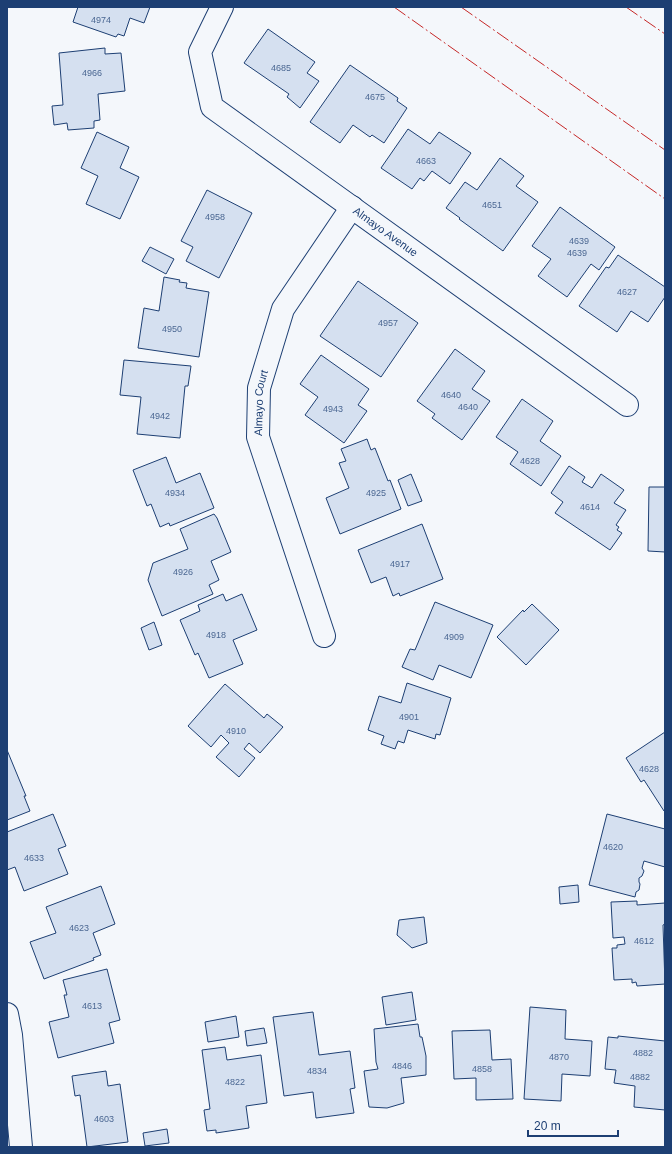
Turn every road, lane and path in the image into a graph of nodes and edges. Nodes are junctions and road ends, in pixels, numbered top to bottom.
1 (222, 7) edge
2 (352, 207) junction
3 (627, 405) dead end
4 (324, 636) dead end
5 (7, 1014) edge
6 (21, 1147) edge

1 - 2 street, Almayo Avenue
2 - 3 street, Almayo Avenue
2 - 4 street, Almayo Court
5 - 6 street

